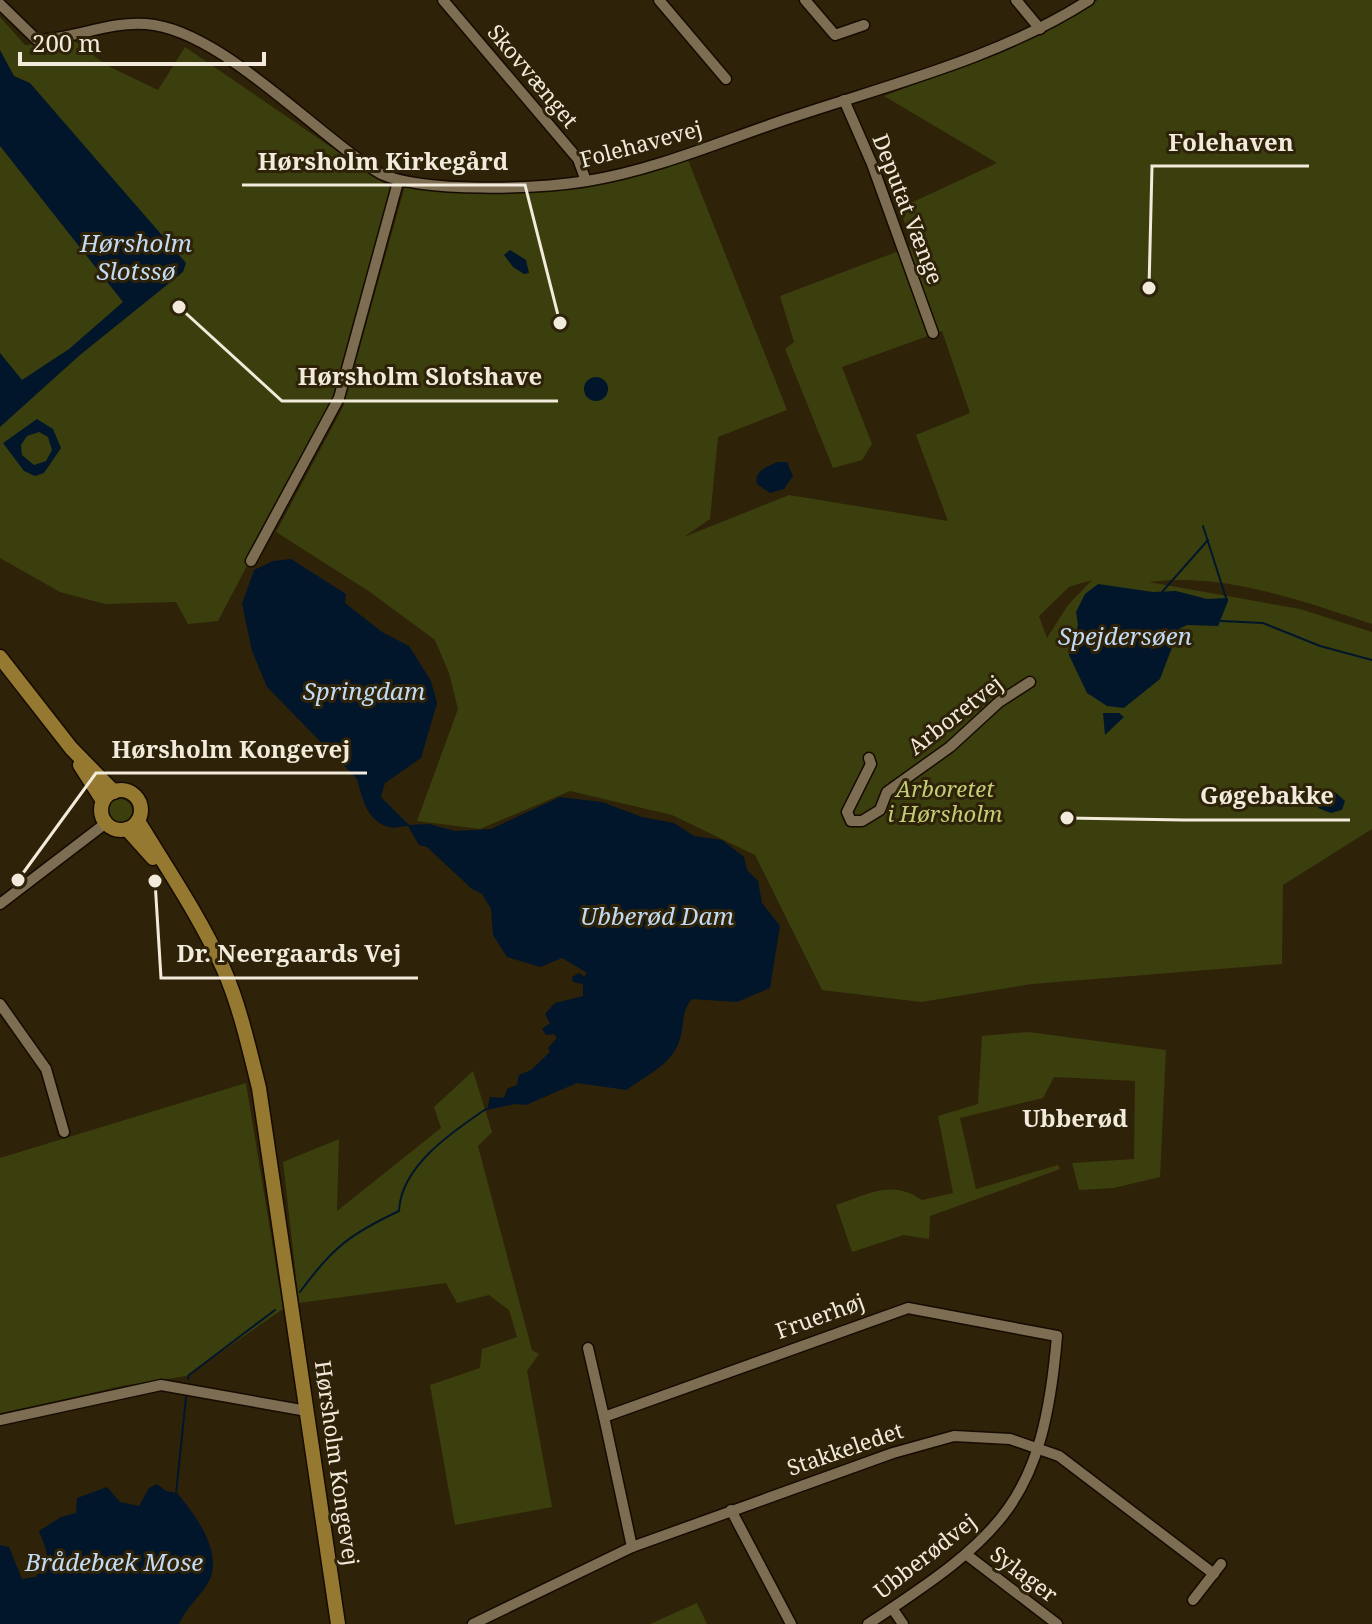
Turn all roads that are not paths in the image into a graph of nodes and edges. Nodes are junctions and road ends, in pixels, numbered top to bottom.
1 (443, 0) edge
2 (659, 0) edge
3 (805, 0) edge
4 (1016, 0) edge
5 (1089, 0) edge
6 (0, 4) edge
7 (864, 25) dead end
8 (1040, 29) junction
9 (726, 79) dead end
10 (844, 100) junction
11 (586, 181) junction
12 (398, 182) junction
13 (933, 333) dead end
14 (251, 561) dead end
15 (0, 657) edge
16 (1030, 682) dead end
17 (869, 758) dead end
18 (109, 797) junction
19 (106, 823) junction
20 (132, 825) junction
21 (0, 904) edge
22 (0, 1004) edge
23 (64, 1132) dead end
24 (1057, 1336) joint
25 (588, 1348) dead end
26 (307, 1411) junction
27 (604, 1417) junction
28 (0, 1420) edge
29 (1040, 1448) junction
30 (731, 1510) junction
31 (632, 1547) junction
32 (967, 1555) junction
33 (1221, 1564) dead end
34 (1214, 1574) junction
35 (1193, 1600) dead end
36 (892, 1608) junction
37 (338, 1624) edge
38 (473, 1624) edge
39 (791, 1624) edge
40 (868, 1624) edge
41 (903, 1624) edge
42 (1057, 1624) edge

1 - 11 street, Skovvænget
2 - 9 street
3 - 7 street
4 - 8 street
5 - 8 street, Folehavevej
6 - 12 street, Folehavevej
8 - 10 street, Folehavevej
10 - 11 street, Folehavevej
10 - 13 street, Deputat Vænge
11 - 12 street, Folehavevej
12 - 14 street
15 - 18 main road
16 - 17 street, Arboretvej
18 - 19 main road
18 - 20 main road
19 - 20 main road
19 - 21 street
20 - 26 main road, Hørsholm Kongevej
22 - 23 street
24 - 27 street, Fruerhøj
24 - 29 street, Ubberødvej
25 - 27 street
26 - 28 street
26 - 37 main road, Hørsholm Kongevej
27 - 31 street
29 - 30 street, Stakkeledet
29 - 32 street, Ubberødvej
29 - 34 street, Stakkeledet
30 - 31 street, Stakkeledet
30 - 39 street
31 - 38 street, Stakkeledet
32 - 36 street, Ubberødvej
32 - 42 street, Sylager
33 - 34 street
34 - 35 street
36 - 40 street, Ubberødvej
36 - 41 street

